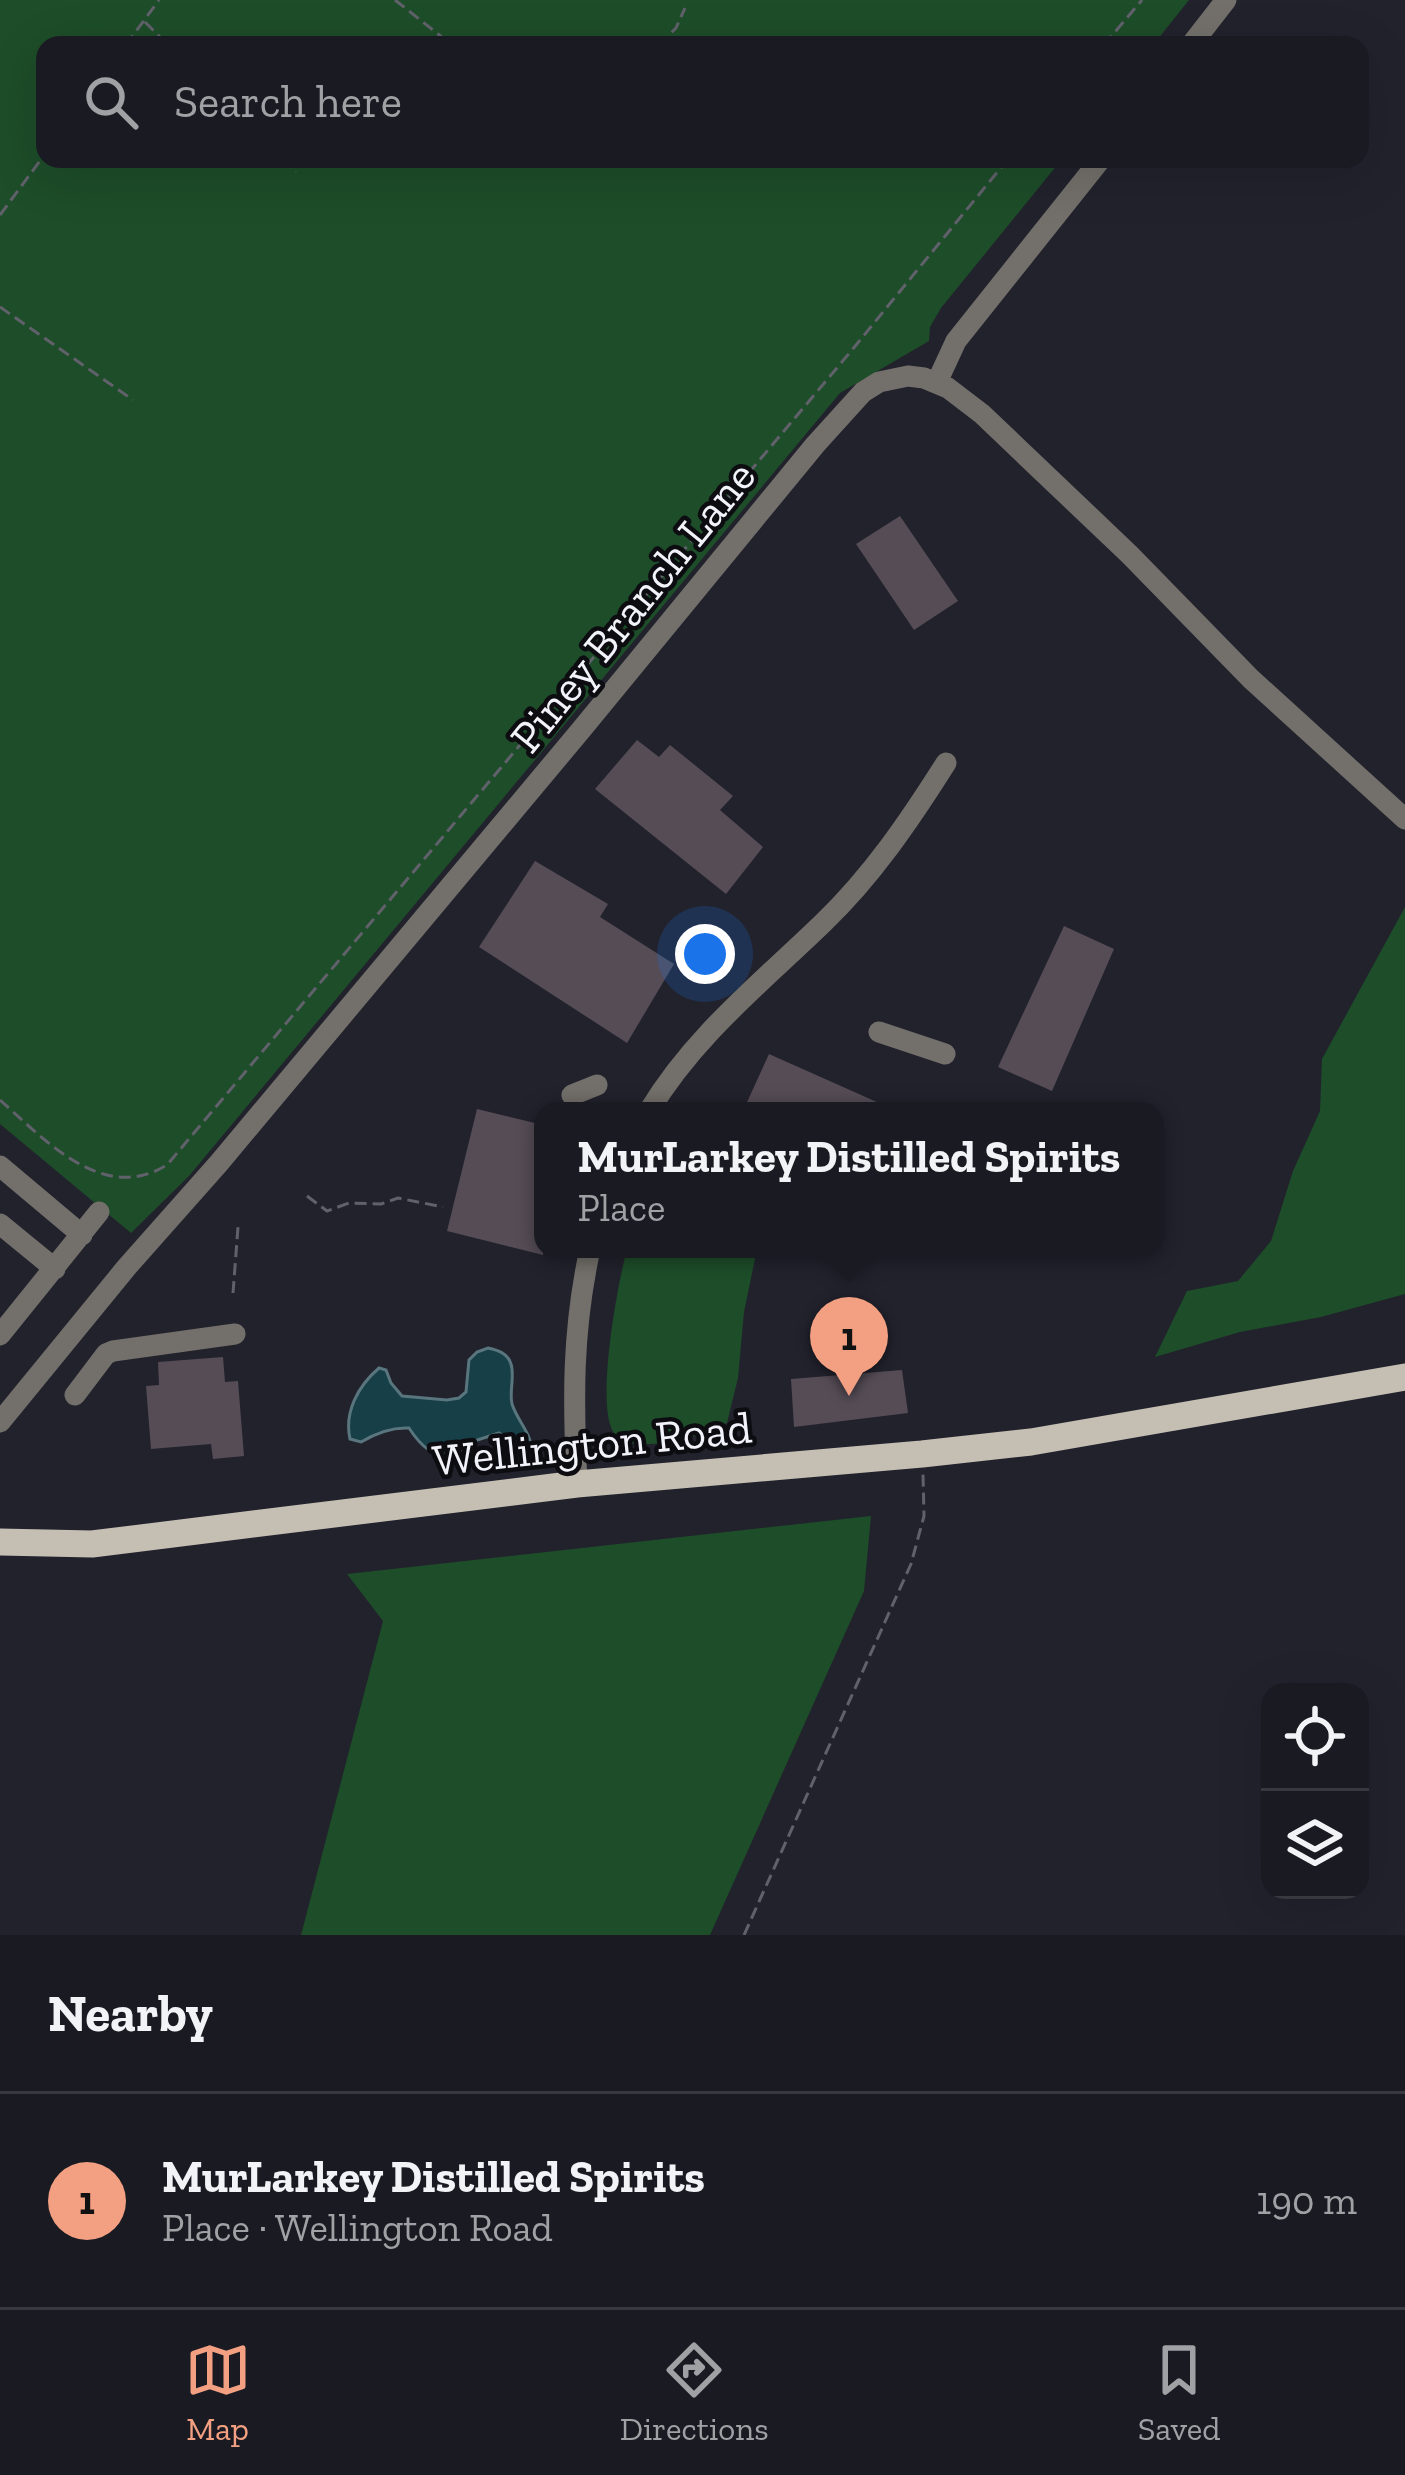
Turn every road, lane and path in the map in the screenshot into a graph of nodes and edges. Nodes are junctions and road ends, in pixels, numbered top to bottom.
1 (159, 0) edge
2 (395, 0) edge
3 (1142, 0) edge
4 (1226, 0) edge
5 (685, 8) dead end
6 (144, 20) junction
7 (132, 36) edge
8 (159, 36) edge
9 (441, 36) edge
10 (668, 36) edge
11 (1112, 36) edge
12 (1198, 36) edge
13 (36, 166) edge
14 (292, 168) edge
15 (1001, 168) edge
16 (1094, 168) edge
17 (296, 172) dead end
18 (0, 214) edge
19 (0, 307) edge
20 (937, 382) junction
21 (133, 400) dead end
22 (946, 763) dead end
23 (1405, 819) edge
24 (879, 1032) dead end
25 (944, 1054) dead end
26 (597, 1085) dead end
27 (572, 1095) dead end
28 (0, 1100) edge
29 (655, 1102) edge
30 (0, 1166) edge
31 (308, 1196) dead end
32 (443, 1208) dead end
33 (99, 1212) dead end
34 (0, 1224) edge
35 (238, 1227) dead end
36 (82, 1234) junction
37 (588, 1258) edge
38 (55, 1269) junction
39 (233, 1292) dead end
40 (235, 1334) dead end
41 (0, 1335) edge
42 (1405, 1377) edge
43 (75, 1395) dead end
44 (0, 1421) edge
45 (922, 1454) junction
46 (577, 1484) junction
47 (0, 1542) edge
48 (744, 1935) edge

1 - 6 path
2 - 9 path
3 - 11 path
4 - 12 street
5 - 10 path
6 - 7 path
6 - 8 path
13 - 18 path
14 - 17 path
15 - 28 path
16 - 20 street
19 - 21 path
20 - 23 street
20 - 44 street, Piney Branch Lane
22 - 29 street
24 - 25 street
26 - 27 street
30 - 36 street
31 - 32 path
33 - 36 street
34 - 38 street
35 - 39 path
36 - 38 street
37 - 46 street
38 - 41 street
40 - 43 street
42 - 45 main road, Wellington Road
45 - 46 main road, Wellington Road
45 - 48 path
46 - 47 main road, Wellington Road

